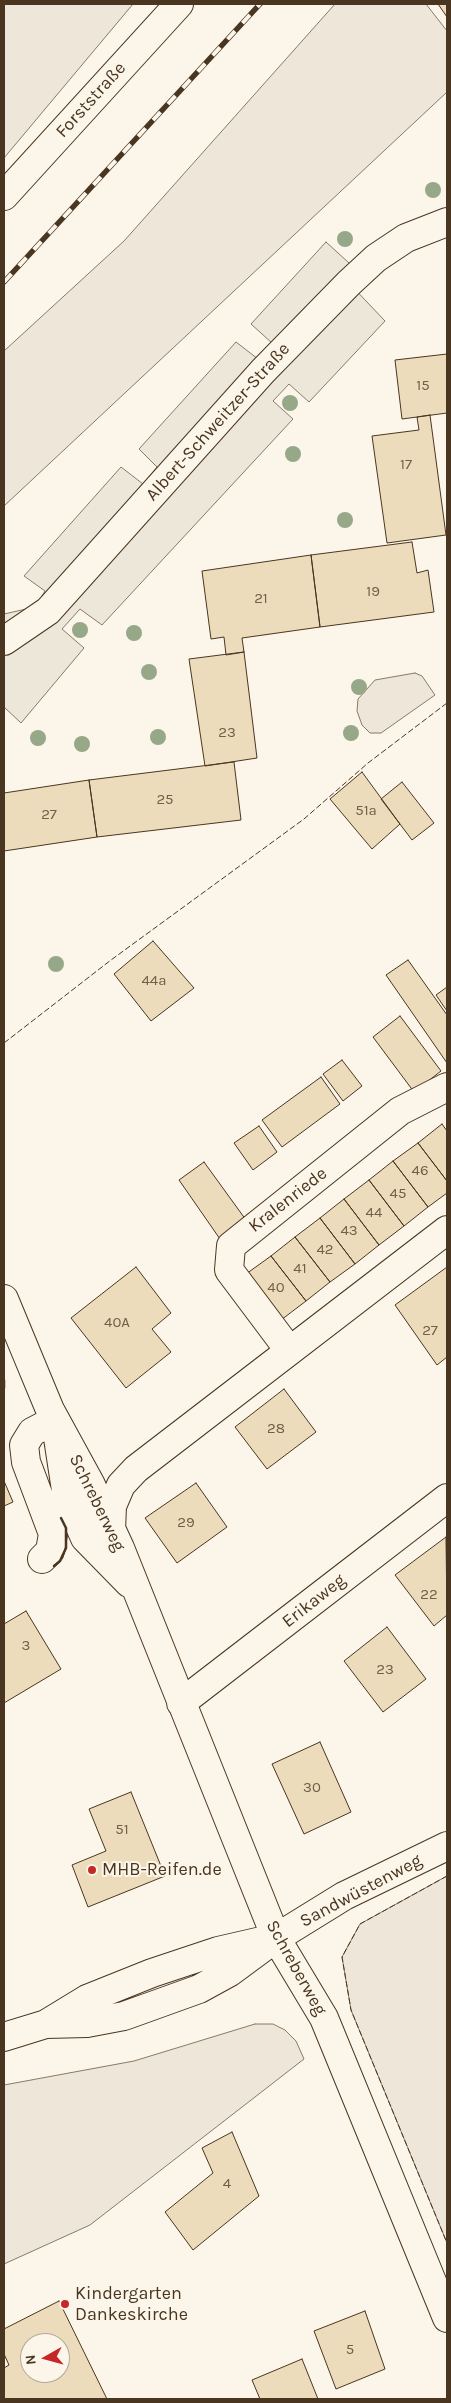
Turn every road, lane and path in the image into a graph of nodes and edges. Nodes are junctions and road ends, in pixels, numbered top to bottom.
1 (179, 4) edge
2 (4, 196) edge
3 (447, 222) edge
4 (4, 640) edge
5 (447, 1087) edge
6 (447, 1230) edge
7 (4, 1299) edge
8 (289, 1350) junction
9 (55, 1420) junction
10 (447, 1498) edge
11 (111, 1531) junction
12 (42, 1559) dead end
13 (135, 1589) junction
14 (181, 1703) junction
15 (447, 1846) edge
16 (276, 1938) junction
17 (4, 2037) edge
18 (447, 2318) edge

1 - 2 street, Forststraße
3 - 4 street, Albert-Schweitzer-Straße
5 - 8 street, Kralenriede
6 - 8 street
7 - 9 street, Schreberweg
8 - 11 street
9 - 11 street, Schreberweg
9 - 12 street
9 - 13 street, Schreberweg
10 - 14 street, Erikaweg
11 - 13 street, Schreberweg
13 - 14 street, Schreberweg
14 - 16 street, Schreberweg
15 - 16 street, Sandwüstenweg
16 - 17 street, Sandwüstenweg
16 - 18 street, Schreberweg

